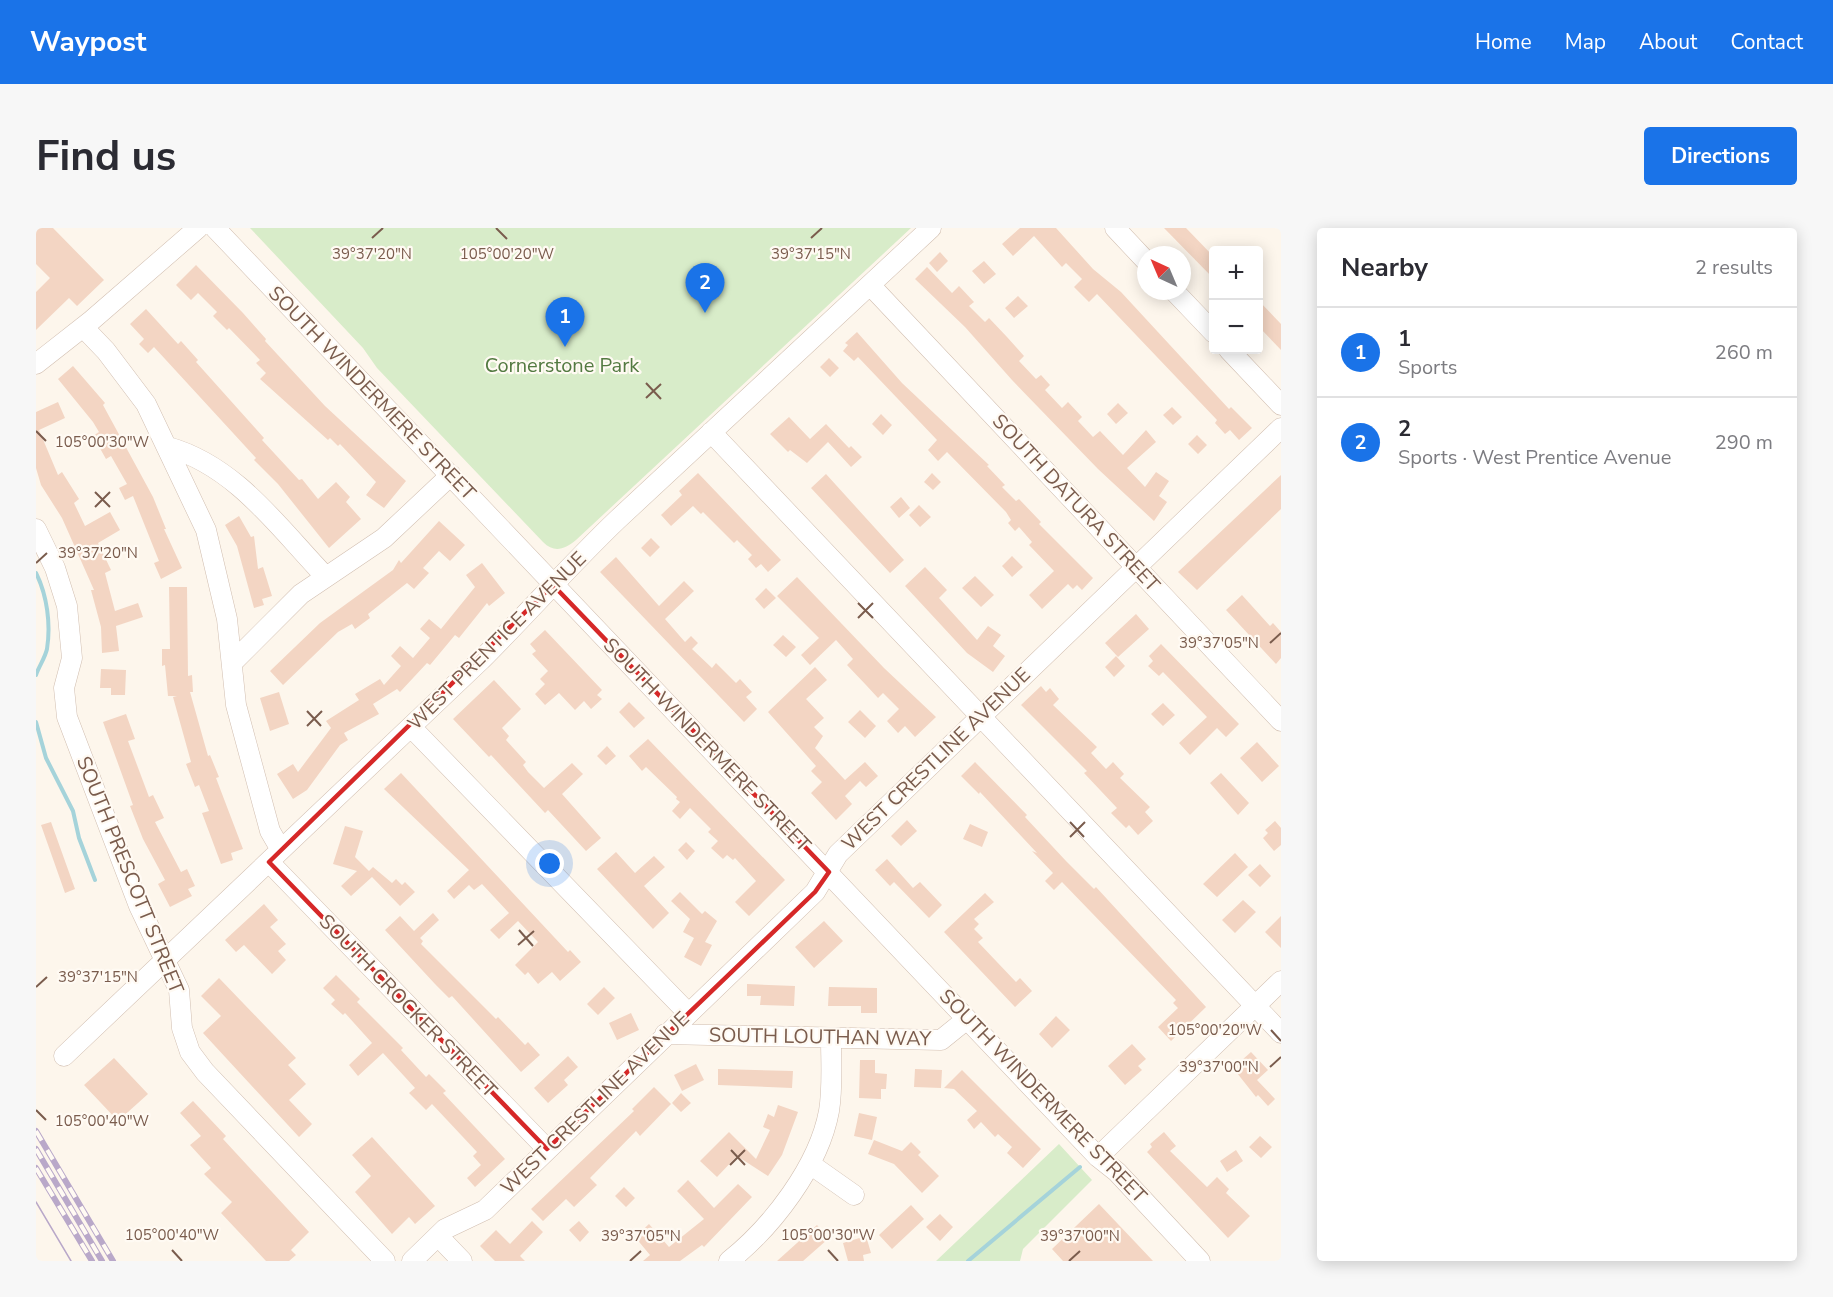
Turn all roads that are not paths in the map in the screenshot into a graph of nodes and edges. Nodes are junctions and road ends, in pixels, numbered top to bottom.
1 (198, 228) edge
2 (214, 228) edge
3 (932, 228) edge
4 (1115, 228) edge
5 (1137, 251) edge
6 (871, 286) junction
7 (1183, 300) edge
8 (83, 327) junction
9 (1209, 328) edge
10 (1233, 354) edge
11 (36, 364) edge
12 (1281, 405) edge
13 (1281, 428) edge
14 (711, 432) junction
15 (168, 447) junction
16 (451, 475) junction
17 (36, 529) edge
18 (1137, 567) junction
19 (325, 576) junction
20 (553, 585) junction
21 (233, 662) junction
22 (980, 718) junction
23 (1281, 721) edge
24 (411, 727) junction
25 (275, 856) junction
26 (829, 872) junction
27 (166, 960) junction
28 (1281, 981) edge
29 (1254, 1006) junction
30 (687, 1012) junction
31 (967, 1019) junction
32 (665, 1034) junction
33 (1281, 1034) edge
34 (831, 1038) junction
35 (64, 1056) dead end
36 (547, 1149) junction
37 (1098, 1157) junction
38 (810, 1164) junction
39 (854, 1195) dead end
40 (438, 1236) junction
41 (385, 1261) edge
42 (412, 1261) edge
43 (462, 1261) edge
44 (729, 1261) edge
45 (1200, 1261) edge

1 - 8 street
2 - 16 street, SOUTH WINDERMERE STREET
3 - 6 street, WEST PRENTICE AVENUE
4 - 5 street
6 - 14 street, WEST PRENTICE AVENUE
6 - 18 street, SOUTH DATURA STREET
7 - 9 street
8 - 11 street
8 - 15 street, SOUTH CROCKER STREET
10 - 12 street
13 - 18 street, WEST CRESTLINE AVENUE
14 - 20 street, WEST PRENTICE AVENUE
14 - 22 street
15 - 19 street
15 - 21 street, SOUTH CROCKER STREET
16 - 19 street
16 - 20 street, SOUTH WINDERMERE STREET
17 - 27 street, SOUTH PRESCOTT STREET
18 - 22 street, WEST CRESTLINE AVENUE
18 - 23 street, SOUTH DATURA STREET
19 - 21 street
20 - 24 street, WEST PRENTICE AVENUE
20 - 26 street, SOUTH WINDERMERE STREET
21 - 25 street, SOUTH CROCKER STREET
22 - 26 street, WEST CRESTLINE AVENUE
22 - 29 street
24 - 25 street, WEST PRENTICE AVENUE
24 - 30 street
25 - 27 street, WEST PRENTICE AVENUE
25 - 36 street, SOUTH CROCKER STREET
26 - 30 street, WEST CRESTLINE AVENUE
26 - 31 street, SOUTH WINDERMERE STREET
27 - 35 street, WEST PRENTICE AVENUE
27 - 41 street, SOUTH PRESCOTT STREET
28 - 29 street
29 - 33 street
29 - 37 street
30 - 32 street, WEST CRESTLINE AVENUE
31 - 34 street, SOUTH LOUTHAN WAY
31 - 37 street, SOUTH WINDERMERE STREET
32 - 34 street, SOUTH LOUTHAN WAY
32 - 36 street, WEST CRESTLINE AVENUE
34 - 38 street
36 - 40 street, WEST CRESTLINE AVENUE
37 - 45 street, SOUTH WINDERMERE STREET
38 - 39 street
38 - 44 street
40 - 42 street, WEST CRESTLINE AVENUE
40 - 43 street

